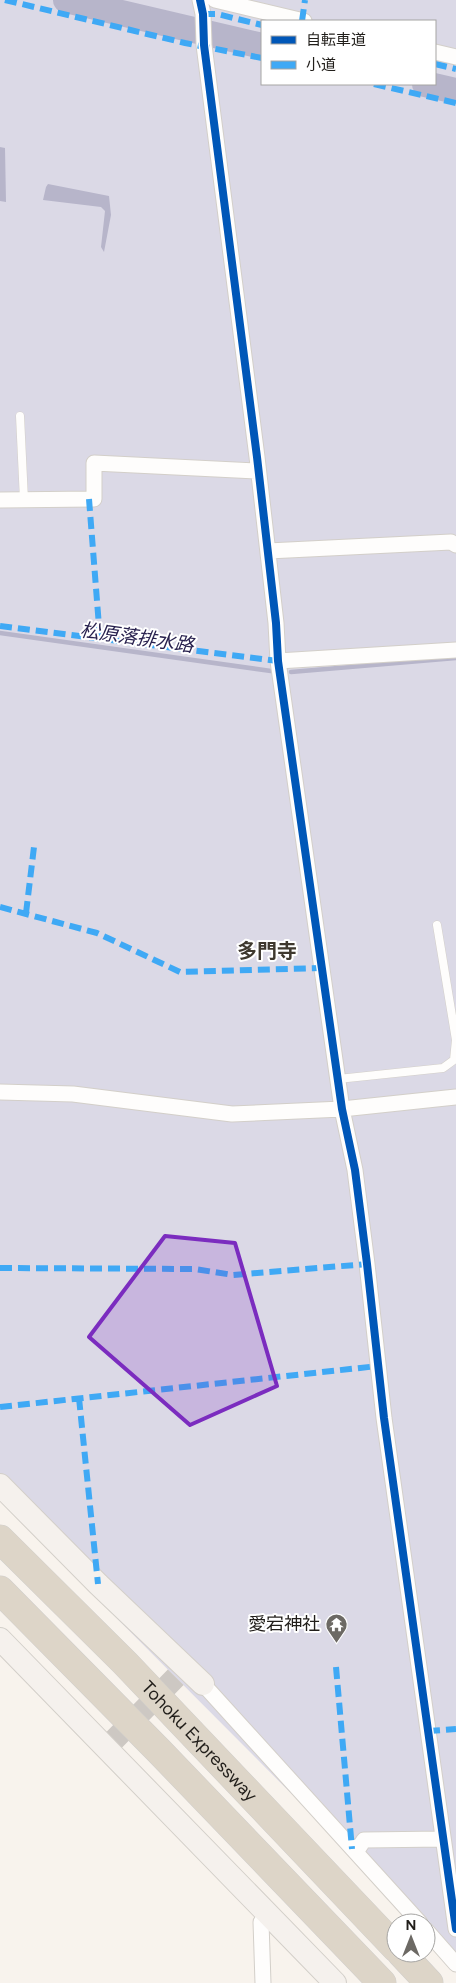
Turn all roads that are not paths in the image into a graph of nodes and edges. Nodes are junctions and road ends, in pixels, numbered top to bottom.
1 (200, 0) edge
2 (215, 0) edge
3 (300, 20) edge
4 (436, 52) edge
5 (456, 57) edge
6 (20, 416) dead end
7 (258, 471) junction
8 (0, 500) edge
9 (24, 500) junction
10 (456, 545) edge
11 (268, 550) junction
12 (456, 650) edge
13 (278, 661) junction
14 (437, 925) dead end
15 (338, 1079) junction
16 (0, 1092) edge
17 (456, 1097) edge
18 (342, 1109) junction
19 (0, 1485) edge
20 (0, 1538) edge
21 (0, 1590) edge
22 (0, 1639) edge
23 (203, 1684) joint
24 (443, 1839) junction
25 (356, 1852) junction
26 (411, 1913) edge
27 (268, 1915) junction
28 (456, 1929) edge
29 (386, 1937) edge
30 (436, 1939) edge
31 (454, 1955) edge
32 (410, 1963) edge
33 (263, 1983) edge
34 (334, 1983) edge
35 (382, 1983) edge
36 (429, 1983) edge

1 - 7 street
2 - 3 street
4 - 5 street
6 - 9 lane
7 - 9 street
7 - 11 street
8 - 9 street
10 - 11 street
11 - 13 street
12 - 13 street
13 - 15 street
14 - 15 lane
15 - 18 street
16 - 18 street
17 - 18 street
18 - 24 street
19 - 23 street
20 - 29 highway, Tohoku Expressway
21 - 35 highway, Tohoku Expressway
22 - 27 street
23 - 25 street
24 - 25 street
24 - 28 street
25 - 26 street
27 - 33 street
27 - 34 street
30 - 31 street
32 - 36 highway

